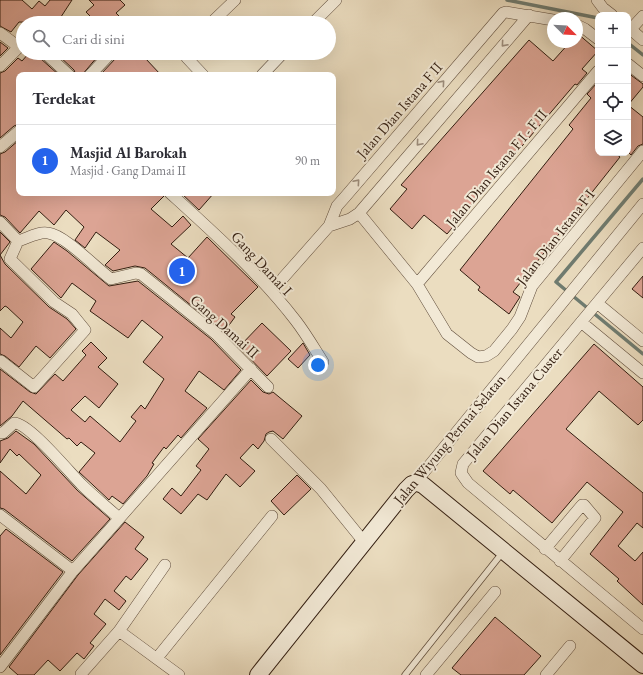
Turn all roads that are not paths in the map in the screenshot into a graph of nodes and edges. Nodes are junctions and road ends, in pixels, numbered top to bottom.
1 (235, 0) edge
2 (336, 0) edge
3 (597, 0) edge
4 (608, 12) edge
5 (529, 15) junction
6 (218, 16) edge
7 (320, 16) edge
8 (643, 16) edge
9 (547, 19) edge
10 (631, 27) edge
11 (583, 28) edge
12 (631, 29) edge
13 (0, 33) edge
14 (595, 37) edge
15 (643, 40) edge
16 (16, 42) edge
17 (16, 50) edge
18 (53, 60) edge
19 (104, 60) edge
20 (189, 60) edge
21 (277, 60) edge
22 (0, 66) edge
23 (631, 66) edge
24 (66, 72) edge
25 (93, 72) edge
26 (200, 72) edge
27 (265, 72) edge
28 (595, 75) edge
29 (643, 76) edge
30 (16, 134) edge
31 (0, 147) edge
32 (643, 151) edge
33 (173, 196) edge
34 (643, 204) edge
35 (359, 213) junction
36 (0, 222) edge
37 (329, 226) junction
38 (18, 241) junction
39 (643, 248) edge
40 (283, 278) dead end
41 (417, 284) junction
42 (595, 306) junction
43 (583, 320) junction
44 (643, 341) edge
45 (1, 361) edge
46 (323, 362) dead end
47 (251, 369) junction
48 (643, 373) edge
49 (268, 387) dead end
50 (0, 433) edge
51 (271, 439) dead end
52 (415, 483) junction
53 (0, 515) edge
54 (272, 516) dead end
55 (119, 518) junction
56 (570, 519) junction
57 (584, 531) junction
58 (364, 542) junction
59 (545, 549) junction
60 (504, 551) junction
61 (560, 561) junction
62 (165, 566) dead end
63 (73, 571) junction
64 (495, 592) dead end
65 (643, 629) edge
66 (119, 631) junction
67 (570, 646) dead end
68 (157, 658) junction
69 (643, 665) edge
70 (0, 668) edge
71 (82, 674) dead end
72 (178, 675) edge
73 (258, 675) edge
74 (405, 675) edge
75 (426, 675) edge
76 (546, 675) edge

1 - 6 street
2 - 7 street
3 - 4 street
5 - 9 street, Jalan Dian Istana F II
5 -> 35 street
37 -> 5 street, Jalan Dian Istana F II
8 - 10 street
11 - 14 street
12 - 15 street
13 - 16 street
17 - 22 street
18 - 24 street
19 - 25 street
20 - 26 street
21 - 27 street
23 - 29 street
28 - 41 street, Jalan Dian Istana F I - F II
30 - 31 street
32 - 41 street, Jalan Dian Istana F I
33 - 46 street, Gang Damai I
34 - 52 street, Jalan Wiyung Permai Selatan
35 - 37 street
35 - 41 street
36 - 38 street
37 - 40 street
38 - 45 street
38 - 47 street, Gang Damai II
39 - 42 street, Jalan Dian Istana Custer
42 - 43 street, Jalan Dian Istana Custer
42 - 44 street
43 - 48 street
43 - 59 street, Jalan Dian Istana Custer
47 - 49 street, Gang Damai II
47 - 55 street
50 - 55 street
51 - 58 street
52 - 58 street, Jalan Wiyung Permai Selatan
52 - 60 street
53 - 63 street
54 - 68 street
55 - 63 street
56 - 57 street
56 - 57 street
56 - 59 street
57 - 61 street
58 - 73 street, Jalan Wiyung Permai Selatan
59 - 61 street, Jalan Dian Istana Custer
60 - 69 street
60 - 74 lane
61 - 65 street, Jalan Dian Istana Custer
62 - 66 street
63 - 70 street
64 - 75 street
66 - 68 street
66 - 71 street
67 - 76 street
68 - 72 street

